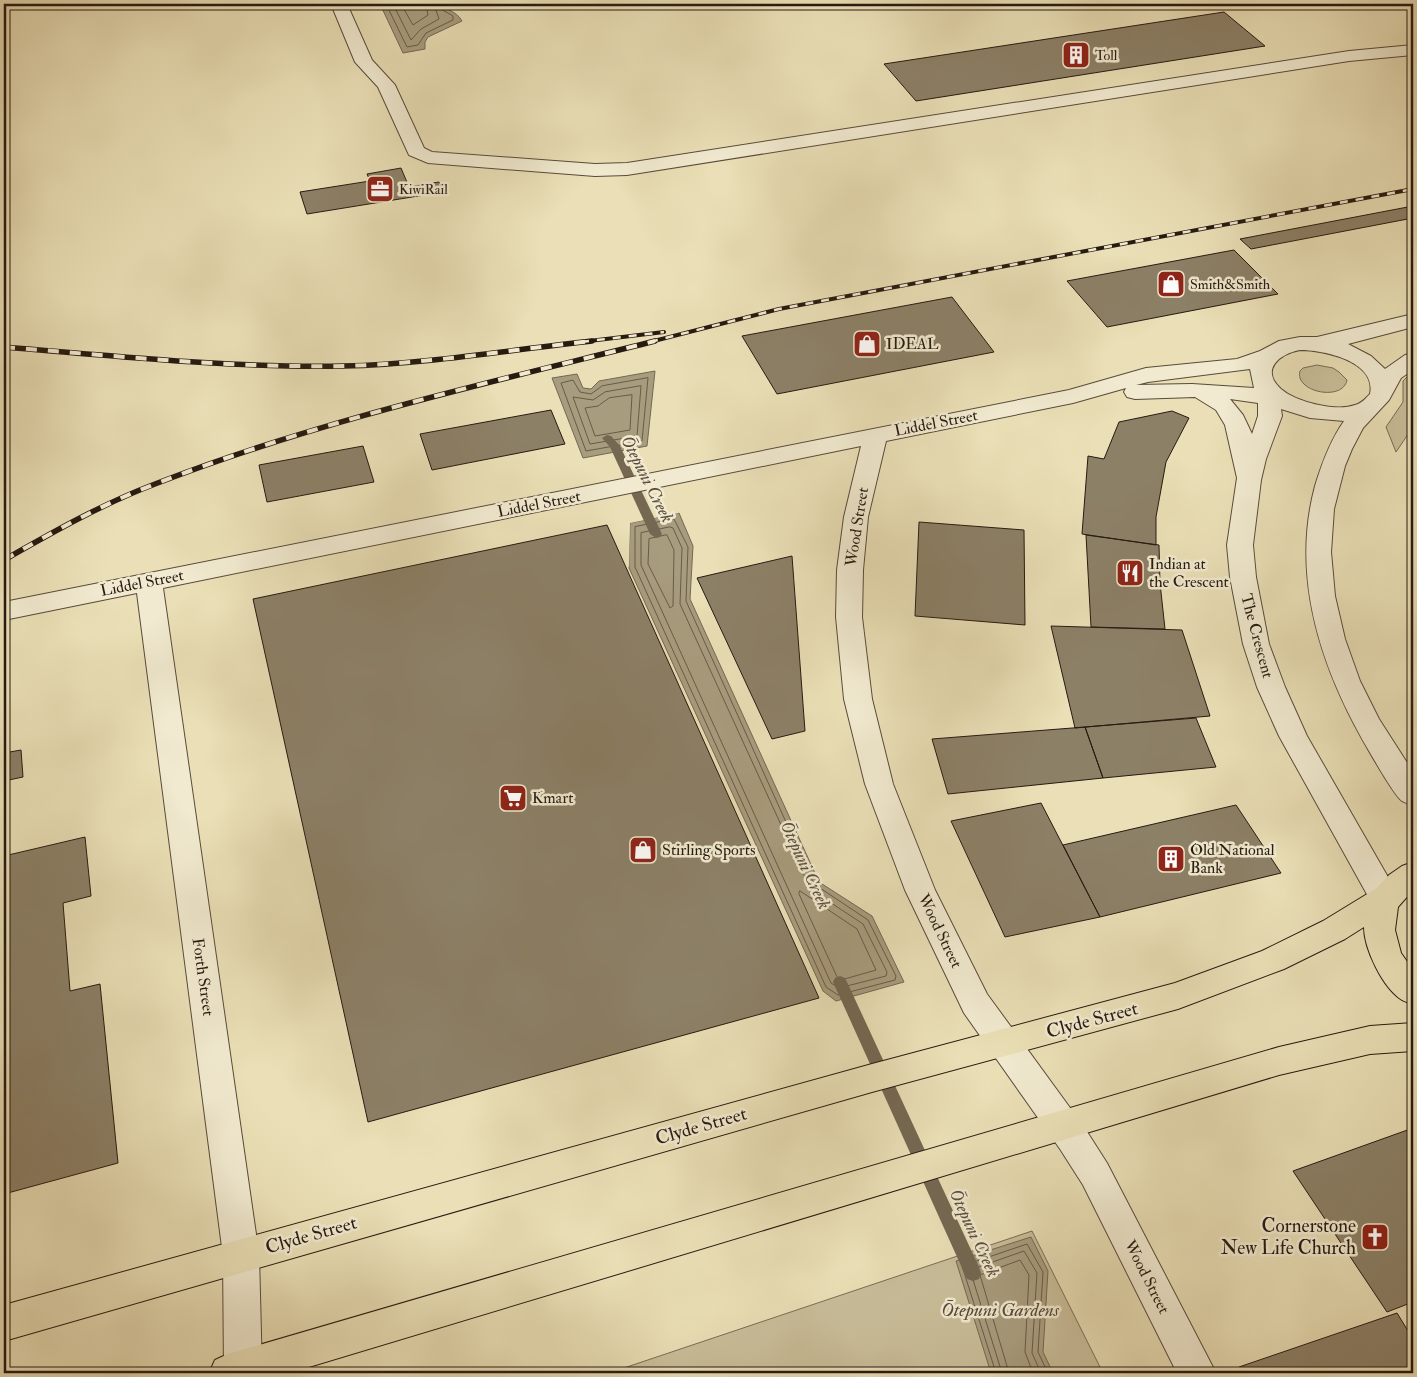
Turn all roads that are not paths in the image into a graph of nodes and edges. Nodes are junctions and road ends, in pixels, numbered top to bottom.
1 (339, 4) edge
2 (1413, 50) edge
3 (1413, 320) edge
4 (1305, 344) junction
5 (1268, 356) junction
6 (1413, 360) edge
7 (1266, 389) junction
8 (1199, 391) junction
9 (1074, 396) junction
10 (1376, 399) junction
11 (875, 436) junction
12 (1249, 480) junction
13 (148, 582) junction
14 (4, 611) edge
15 (1413, 794) edge
16 (1413, 874) edge
17 (1385, 898) junction
18 (1413, 991) edge
19 (1413, 1036) edge
20 (1005, 1044) junction
21 (1334, 1048) junction
22 (1413, 1048) edge
23 (1061, 1125) junction
24 (241, 1255) junction
25 (4, 1323) edge
26 (238, 1372) edge
27 (1196, 1373) edge

1 - 2 street
3 - 4 street, Liddel Street
4 - 5 street, Liddel Street
4 - 10 street
5 - 7 street, The Crescent
5 - 9 street, Liddel Street
6 - 10 street
7 - 8 street, Liddel Street
7 - 10 street, Liddel Street
7 - 12 street, The Crescent
8 - 9 street, Liddel Street
8 - 12 street
9 - 11 street, Liddel Street
10 - 15 street
11 - 13 street, Liddel Street
11 - 20 street, Wood Street
12 - 17 street, The Crescent
13 - 14 street, Liddel Street
13 - 24 street, Forth Street
16 - 17 highway, Clyde Street
17 - 18 highway
17 - 20 highway, Clyde Street
19 - 21 highway
20 - 23 street, Wood Street
20 - 24 highway, Clyde Street
21 - 22 highway
21 - 23 highway
23 - 26 highway
23 - 27 street, Wood Street
24 - 25 highway, Clyde Street
24 - 26 street, Forth Street

